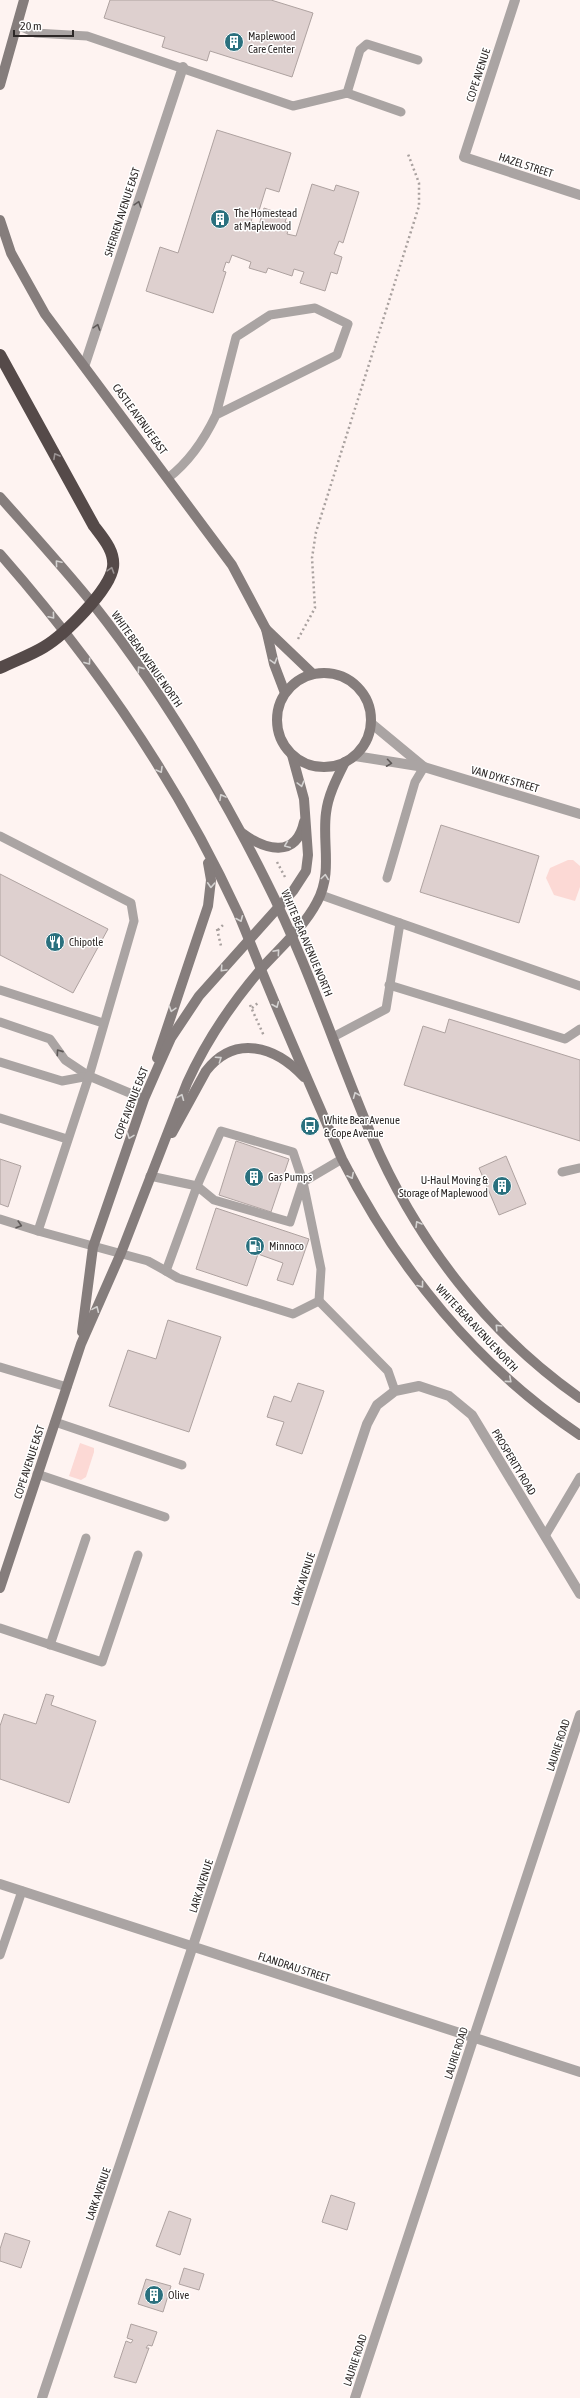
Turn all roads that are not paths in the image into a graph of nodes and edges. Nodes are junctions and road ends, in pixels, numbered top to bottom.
1 (24, 0) edge
2 (515, 0) edge
3 (17, 25) junction
4 (418, 60) dead end
5 (183, 67) junction
6 (0, 85) edge
7 (347, 93) junction
8 (400, 112) dead end
9 (464, 157) joint
10 (580, 195) edge
11 (0, 220) edge
12 (0, 355) edge
13 (85, 364) junction
14 (216, 415) junction
15 (168, 478) junction
16 (0, 497) edge
17 (0, 554) edge
18 (92, 604) junction
19 (266, 629) junction
20 (65, 631) junction
21 (0, 668) edge
22 (313, 674) junction
23 (285, 693) junction
24 (372, 724) junction
25 (292, 755) junction
26 (355, 756) junction
27 (346, 762) junction
28 (424, 767) junction
29 (306, 814) junction
30 (580, 814) edge
31 (240, 832) junction
32 (0, 836) edge
33 (204, 847) junction
34 (388, 878) dead end
35 (321, 895) junction
36 (279, 906) junction
37 (400, 923) junction
38 (292, 934) junction
39 (249, 940) junction
40 (261, 969) junction
41 (389, 984) junction
42 (580, 986) edge
43 (0, 990) edge
44 (0, 1022) edge
45 (103, 1023) junction
46 (580, 1029) edge
47 (333, 1037) junction
48 (0, 1062) edge
49 (89, 1076) junction
50 (308, 1082) junction
51 (144, 1099) junction
52 (0, 1118) edge
53 (67, 1139) junction
54 (342, 1159) junction
55 (580, 1168) edge
56 (562, 1172) dead end
57 (150, 1176) junction
58 (303, 1182) junction
59 (197, 1186) junction
60 (0, 1219) edge
61 (38, 1231) junction
62 (93, 1247) junction
63 (121, 1253) junction
64 (166, 1271) junction
65 (319, 1300) junction
66 (81, 1344) junction
67 (0, 1367) edge
68 (66, 1387) junction
69 (395, 1391) junction
70 (580, 1398) edge
71 (55, 1422) junction
72 (580, 1435) edge
73 (182, 1465) dead end
74 (37, 1474) junction
75 (580, 1477) edge
76 (165, 1517) dead end
77 (545, 1536) junction
78 (86, 1538) dead end
79 (138, 1555) dead end
80 (1, 1585) edge
81 (580, 1594) edge
82 (0, 1628) edge
83 (50, 1645) junction
84 (580, 1715) edge
85 (0, 1884) edge
86 (22, 1891) junction
87 (4, 1933) edge
88 (194, 1947) junction
89 (0, 1955) edge
90 (474, 2038) junction
91 (580, 2072) edge
92 (42, 2398) edge
93 (355, 2398) edge

1 - 3 main road
2 - 9 street, COPE AVENUE
3 - 5 lane
3 - 6 main road
4 - 7 lane
5 - 7 lane
13 -> 5 street, SHERREN AVENUE EAST
7 - 8 lane
9 - 10 street, HAZEL STREET
11 - 13 main road, CASTLE AVENUE EAST
18 -> 12 highway
13 - 15 main road, CASTLE AVENUE EAST
14 - 14 lane
14 - 15 lane
15 - 19 main road, CASTLE AVENUE EAST
18 -> 16 main road, WHITE BEAR AVENUE NORTH
17 -> 20 main road, WHITE BEAR AVENUE NORTH
18 - 20 highway
31 -> 18 main road, WHITE BEAR AVENUE NORTH
19 - 22 main road
19 -> 23 main road
20 - 21 highway
20 -> 33 main road, WHITE BEAR AVENUE NORTH
22 - 23 main road
22 - 24 main road
23 - 25 main road
24 - 26 main road
24 - 28 street, VAN DYKE STREET
25 - 27 main road
25 -> 29 main road
26 - 27 main road
26 -> 28 street, VAN DYKE STREET
35 -> 27 main road
28 - 30 street, VAN DYKE STREET
28 - 34 lane
29 -> 31 main road
29 - 36 main road
31 - 36 main road, WHITE BEAR AVENUE NORTH
32 - 45 lane
33 -> 39 main road, WHITE BEAR AVENUE NORTH
33 -> 51 main road
35 - 37 lane
35 - 38 main road
36 - 38 main road, WHITE BEAR AVENUE NORTH
36 - 39 main road, COPE AVENUE EAST
37 - 41 lane
37 - 42 lane
40 -> 38 main road
38 - 47 main road, WHITE BEAR AVENUE NORTH
39 - 40 main road, WHITE BEAR AVENUE NORTH
39 -> 51 main road, COPE AVENUE EAST
40 -> 50 main road, WHITE BEAR AVENUE NORTH
57 -> 40 main road, COPE AVENUE EAST
41 - 46 lane
41 - 47 lane
43 - 45 lane
49 -> 44 lane
45 - 49 lane
70 -> 47 main road, WHITE BEAR AVENUE NORTH
48 - 49 lane
49 - 51 lane
49 - 53 lane
50 - 54 main road, WHITE BEAR AVENUE NORTH
57 -> 50 main road
51 -> 62 main road, COPE AVENUE EAST
52 - 53 lane
53 - 61 lane
54 - 58 lane
54 -> 72 main road, WHITE BEAR AVENUE NORTH
55 - 56 lane
57 - 59 lane
57 - 63 main road, COPE AVENUE EAST
58 - 59 lane
58 - 59 lane
58 - 65 lane
59 - 64 lane
60 -> 61 lane
61 - 62 lane
62 - 63 lane
62 - 66 main road, COPE AVENUE EAST
63 - 64 lane
66 -> 63 main road, COPE AVENUE EAST
64 - 65 lane
65 - 69 lane
66 - 68 main road, COPE AVENUE EAST
67 - 68 lane
68 - 71 main road, COPE AVENUE EAST
69 - 77 street, PROSPERITY ROAD
69 - 88 street, LARK AVENUE
71 - 73 lane
71 - 74 main road, COPE AVENUE EAST
74 - 76 lane
74 - 80 main road, COPE AVENUE EAST
75 - 77 lane
77 - 81 street, PROSPERITY ROAD
78 - 83 lane
79 - 83 lane
82 - 83 lane
84 - 90 street, LAURIE ROAD
85 - 86 street, FLANDRAU STREET
86 - 87 lane
86 - 88 street, FLANDRAU STREET
87 - 89 lane
88 - 90 street, FLANDRAU STREET
88 - 92 street, LARK AVENUE
90 - 91 street, FLANDRAU STREET
90 - 93 street, LAURIE ROAD

